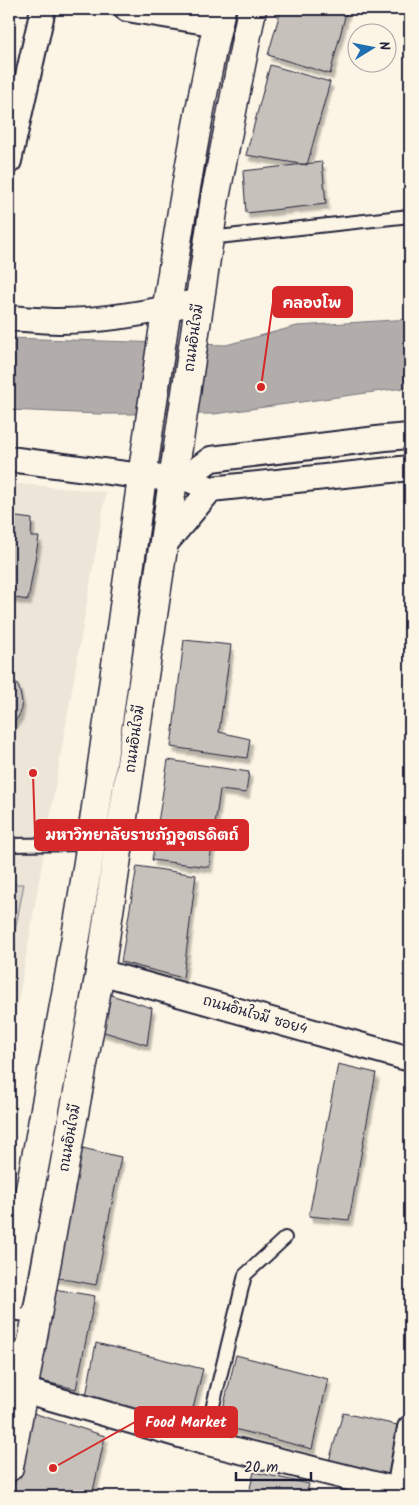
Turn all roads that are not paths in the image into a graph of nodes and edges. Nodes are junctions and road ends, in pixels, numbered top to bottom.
1 (43, 9) edge
2 (128, 9) edge
3 (220, 16) edge
4 (250, 20) edge
5 (9, 161) edge
6 (410, 216) edge
7 (209, 238) junction
8 (198, 310) junction
9 (165, 315) junction
10 (9, 318) edge
11 (410, 436) edge
12 (9, 459) edge
13 (142, 467) junction
14 (410, 468) edge
15 (178, 473) junction
16 (211, 489) junction
17 (164, 545) junction
18 (91, 844) junction
19 (9, 845) edge
20 (100, 972) junction
21 (410, 1059) edge
22 (285, 1238) dead end
23 (9, 1302) edge
24 (9, 1313) edge
25 (37, 1316) junction
26 (20, 1349) edge
27 (23, 1390) junction
28 (410, 1428) edge
29 (204, 1442) junction
30 (9, 1467) edge
31 (405, 1492) edge

1 - 5 street
2 - 3 street
3 - 4 main road
3 - 9 main road
4 - 7 main road, ถนนอินใจมี
6 - 7 lane
7 - 8 main road, ถนนอินใจมี
8 - 9 street
8 - 15 main road, ถนนอินใจมี
9 - 10 street
9 - 13 main road
11 - 15 street
12 - 13 street
13 - 15 street
13 - 18 main road
14 - 16 street
15 - 16 street
15 - 17 main road, ถนนอินใจมี
16 - 17 street
17 - 20 main road, ถนนอินใจมี
18 - 19 lane
18 - 23 main road
20 - 21 street, ถนนอินใจมี ซอย4
20 - 25 main road, ถนนอินใจมี
22 - 29 lane
24 - 25 lane
25 - 26 main road, ถนนอินใจมี
26 - 27 main road, ถนนอินใจมี
27 - 29 street
27 - 30 main road, ถนนอินใจมี
28 - 31 street
29 - 31 street

